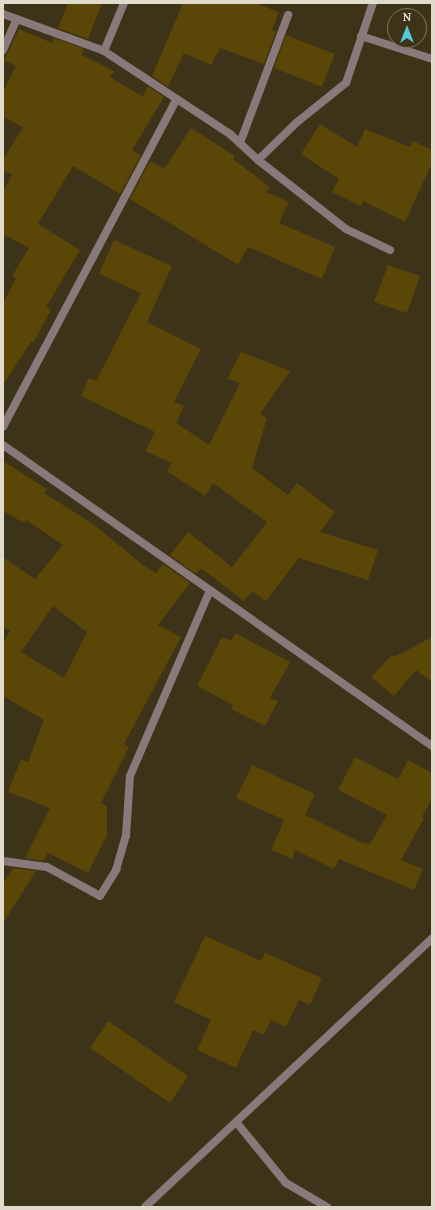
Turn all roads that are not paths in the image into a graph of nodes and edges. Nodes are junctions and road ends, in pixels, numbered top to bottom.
1 (124, 3) edge
2 (373, 3) edge
3 (3, 14) edge
4 (288, 15) dead end
5 (17, 19) junction
6 (362, 36) junction
7 (3, 50) edge
8 (104, 51) junction
9 (432, 59) edge
10 (177, 99) junction
11 (240, 143) junction
12 (258, 160) junction
13 (390, 250) dead end
14 (3, 427) edge
15 (3, 445) edge
16 (210, 590) junction
17 (432, 746) edge
18 (3, 861) edge
19 (432, 938) edge
20 (237, 1123) junction
21 (145, 1207) edge
22 (328, 1207) edge

1 - 8 street
2 - 6 street
3 - 5 street
4 - 11 street
5 - 7 street
5 - 8 street
6 - 9 street
6 - 12 street
8 - 10 street
10 - 11 street
10 - 14 street
11 - 12 street
12 - 13 street
15 - 16 street
16 - 17 street
16 - 18 street
19 - 20 street
20 - 21 street
20 - 22 street

